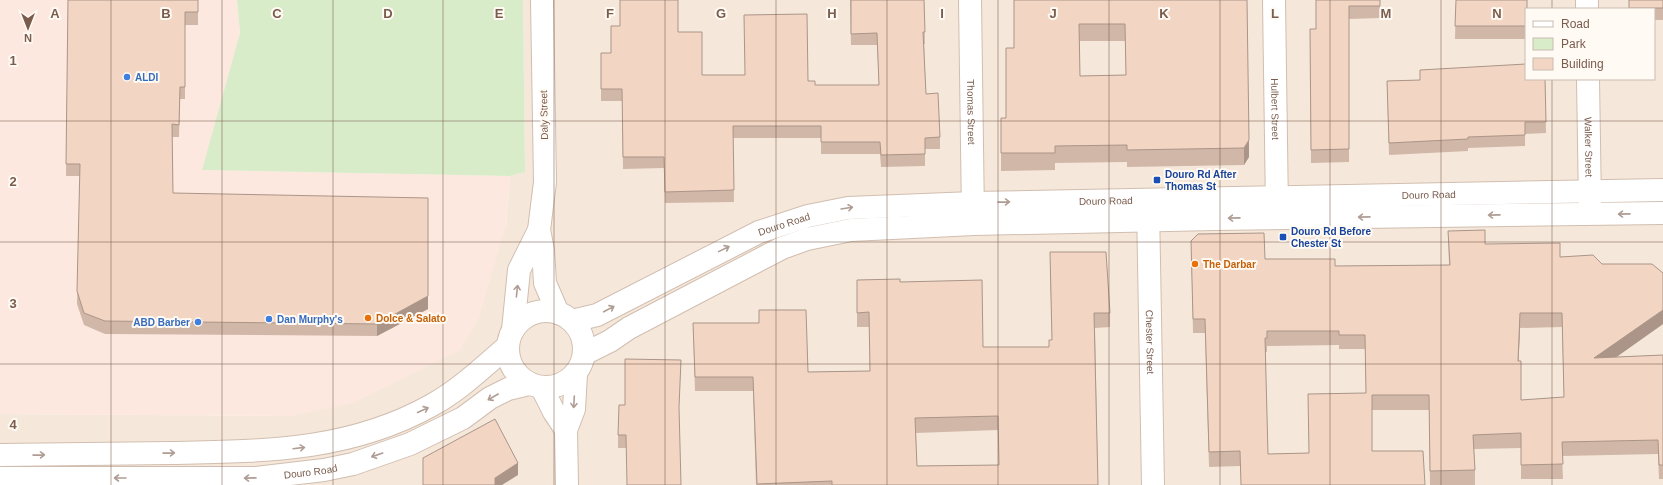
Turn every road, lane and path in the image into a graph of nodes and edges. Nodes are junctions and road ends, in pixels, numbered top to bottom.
1 (542, 0) edge
2 (970, 0) edge
3 (1274, 0) edge
4 (1588, 80) edge
5 (1663, 190) edge
6 (1590, 191) junction
7 (1277, 196) junction
8 (1148, 199) junction
9 (973, 202) junction
10 (1663, 213) edge
11 (1590, 214) junction
12 (1277, 218) junction
13 (1148, 220) junction
14 (974, 224) junction
15 (538, 230) junction
16 (565, 317) junction
17 (510, 338) junction
18 (580, 364) junction
19 (536, 386) junction
20 (566, 430) junction
21 (0, 455) edge
22 (0, 478) edge
23 (567, 485) edge
24 (1153, 485) edge

1 - 15 street, Daly Street
2 - 9 street, Thomas Street
3 - 7 street, Hulbert Street
4 - 6 street, Walker Street
5 - 6 street, Douro Road
6 - 7 street, Douro Road
6 - 11 street, Walker Street
7 - 8 street, Douro Road
7 - 12 street, Hulbert Street
9 -> 8 street, Douro Road
8 - 13 street, Chester Street
9 - 14 street, Thomas Street
16 -> 9 street, Douro Road
10 -> 11 street, Douro Road
11 -> 12 street, Douro Road
12 -> 13 street, Douro Road
13 - 14 street, Douro Road
13 - 24 street, Chester Street
14 - 18 street, Douro Road
15 - 16 street, Daly Street
17 -> 15 street, Daly Street
16 - 17 street
16 - 18 street
17 - 19 street
21 -> 17 street
18 - 19 street
18 -> 20 street
19 - 20 street
19 -> 22 street, Douro Road
20 - 23 street

